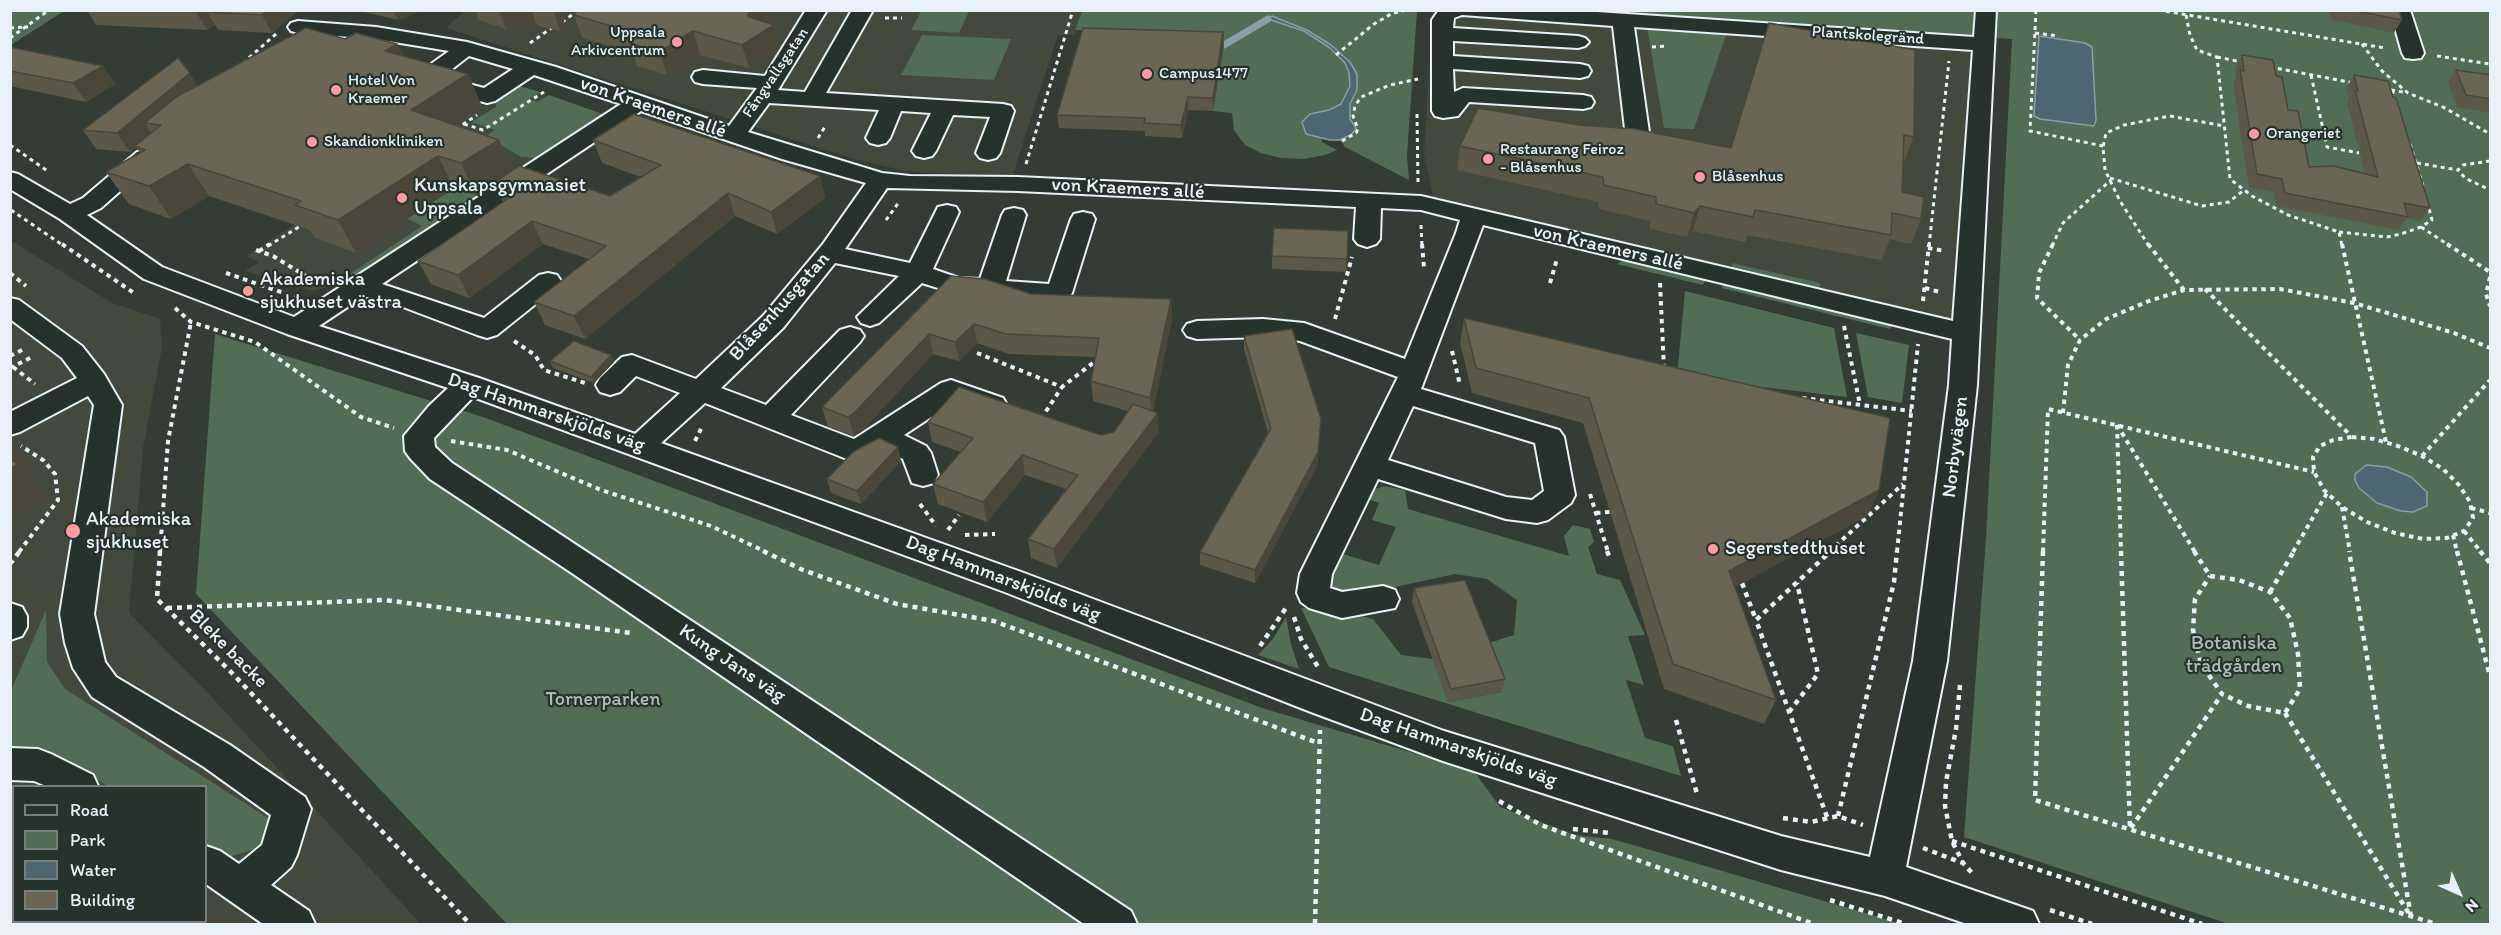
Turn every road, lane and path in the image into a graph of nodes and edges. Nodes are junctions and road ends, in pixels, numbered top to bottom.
1 (49, 10) edge
2 (318, 10) edge
3 (579, 10) edge
4 (817, 10) edge
5 (1073, 10) edge
6 (1406, 10) edge
7 (1457, 10) edge
8 (1465, 10) edge
9 (1986, 10) edge
10 (2036, 10) edge
11 (2158, 10) edge
12 (2400, 10) edge
13 (873, 14) edge
14 (1532, 15) junction
15 (2186, 15) junction
16 (902, 18) dead end
17 (1623, 20) junction
18 (28, 26) junction
19 (10, 28) edge
20 (287, 32) junction
21 (2035, 33) junction
22 (1443, 34) junction
23 (2058, 36) dead end
24 (10, 38) edge
25 (1533, 39) junction
26 (1955, 41) junction
27 (1578, 42) dead end
28 (1984, 44) junction
29 (2362, 44) junction
30 (467, 48) junction
31 (1338, 53) dead end
32 (2413, 53) junction
33 (527, 57) junction
34 (2217, 57) junction
35 (1442, 62) junction
36 (2253, 64) edge
37 (2490, 64) edge
38 (240, 65) edge
39 (2264, 66) edge
40 (1533, 68) junction
41 (1581, 71) dead end
42 (2311, 75) junction
43 (703, 77) dead end
44 (1418, 79) dead end
45 (2357, 84) edge
46 (2380, 88) edge
47 (767, 90) junction
48 (2392, 90) junction
49 (2408, 93) junction
50 (811, 100) junction
51 (2395, 100) edge
52 (837, 101) junction
53 (639, 102) junction
54 (1583, 102) dead end
55 (893, 104) junction
56 (945, 107) junction
57 (1534, 110) junction
58 (468, 121) dead end
59 (2224, 126) junction
60 (454, 130) edge
61 (2490, 134) edge
62 (734, 135) junction
63 (824, 135) dead end
64 (878, 138) dead end
65 (481, 140) edge
66 (1341, 141) dead end
67 (163, 142) edge
68 (2410, 142) edge
69 (1639, 146) edge
70 (2103, 146) junction
71 (924, 151) dead end
72 (988, 153) dead end
73 (2359, 153) dead end
74 (2490, 161) edge
75 (2410, 162) edge
76 (2417, 163) junction
77 (537, 169) junction
78 (2458, 170) junction
79 (10, 179) edge
80 (2111, 179) junction
81 (880, 180) junction
82 (1018, 184) junction
83 (1410, 186) dead end
84 (1419, 186) dead end
85 (2423, 186) edge
86 (2244, 190) junction
87 (2490, 190) edge
88 (2426, 197) edge
89 (1369, 200) junction
90 (947, 212) dead end
91 (69, 214) junction
92 (1014, 215) dead end
93 (1473, 216) junction
94 (1083, 219) dead end
95 (308, 221) edge
96 (2421, 227) junction
97 (2338, 232) junction
98 (1367, 239) joint
99 (1928, 248) junction
100 (1946, 251) dead end
101 (828, 254) junction
102 (1557, 255) dead end
103 (918, 273) junction
104 (2490, 275) edge
105 (1660, 280) dead end
106 (548, 281) dead end
107 (1550, 283) dead end
108 (991, 286) junction
109 (2205, 289) junction
110 (354, 290) junction
111 (2184, 290) junction
112 (2354, 303) junction
113 (2490, 306) edge
114 (1919, 309) junction
115 (191, 321) dead end
116 (19, 322) edge
117 (1843, 324) dead end
118 (297, 328) junction
119 (487, 329) junction
120 (1197, 330) dead end
121 (1965, 333) junction
122 (1330, 340) junction
123 (2080, 340) junction
124 (255, 342) dead end
125 (2490, 348) edge
126 (977, 353) dead end
127 (10, 356) edge
128 (29, 359) dead end
129 (1093, 363) edge
130 (12, 368) edge
131 (1664, 371) edge
132 (2490, 380) edge
133 (94, 381) junction
134 (1409, 383) junction
135 (469, 385) junction
136 (610, 385) joint
137 (39, 387) dead end
138 (1062, 387) junction
139 (700, 391) junction
140 (1791, 397) edge
141 (1860, 405) junction
142 (1912, 411) junction
143 (2063, 413) junction
144 (770, 419) junction
145 (1040, 421) joint
146 (2116, 425) junction
147 (14, 435) edge
148 (419, 436) junction
149 (882, 437) junction
150 (2352, 437) junction
151 (2386, 442) junction
152 (640, 446) junction
153 (2422, 456) junction
154 (1370, 465) junction
155 (2314, 472) junction
156 (922, 476) dead end
157 (1904, 483) junction
158 (2327, 493) junction
159 (920, 504) dead end
160 (2342, 507) junction
161 (2471, 508) junction
162 (1611, 512) dead end
163 (1596, 513) dead end
164 (2490, 513) edge
165 (959, 515) edge
166 (938, 528) dead end
167 (2464, 531) junction
168 (995, 534) dead end
169 (2453, 536) junction
170 (2490, 563) edge
171 (10, 564) edge
172 (2210, 576) junction
173 (1797, 582) junction
174 (1742, 583) edge
175 (2270, 592) junction
176 (1292, 598) dead end
177 (1383, 599) dead end
178 (166, 608) junction
179 (10, 616) edge
180 (1755, 620) junction
181 (10, 627) edge
182 (640, 634) dead end
183 (1254, 653) dead end
184 (2490, 676) edge
185 (2222, 694) junction
186 (1323, 702) junction
187 (1789, 712) junction
188 (2285, 713) junction
189 (1676, 720) dead end
190 (1318, 743) junction
191 (10, 764) edge
192 (78, 785) edge
193 (1697, 795) dead end
194 (1499, 801) dead end
195 (1827, 817) dead end
196 (1852, 821) dead end
197 (2130, 829) junction
198 (1952, 841) dead end
199 (1940, 854) dead end
200 (1962, 863) dead end
201 (207, 864) edge
202 (1885, 878) junction
203 (241, 886) junction
204 (2411, 916) junction
205 (296, 924) edge
206 (470, 924) edge
207 (1117, 924) edge
208 (1315, 924) edge
209 (1814, 924) edge
210 (2019, 924) edge
211 (2202, 924) edge
212 (2436, 924) edge

1 - 18 path
2 - 20 street
3 - 33 path
4 - 47 street, Fångvallsgatan
5 - 82 path
6 - 31 path
7 - 22 street
8 - 14 street, Plantskolegränd
9 - 28 street, Norbyvägen
10 - 21 path
11 - 15 path
12 - 32 street
13 - 16 path
13 - 50 street
14 - 17 street, Plantskolegränd
14 - 25 street
15 - 29 path
15 - 34 path
17 - 26 street, Plantskolegränd
17 - 69 street
18 - 19 path
18 - 24 path
20 - 30 street, von Kraemers allé
20 - 38 path
21 - 23 path
21 - 70 path
22 - 25 street
22 - 35 street
25 - 27 street
25 - 40 street
26 - 28 street, Plantskolegränd
26 - 99 path
28 - 121 street, Norbyvägen
29 - 32 path
29 - 49 path
30 - 33 street, von Kraemers allé
30 - 33 street
32 - 37 path
33 - 53 street, von Kraemers allé
34 - 36 path
34 - 59 path
35 - 40 street
35 - 57 street
39 - 42 path
40 - 41 street
40 - 57 street
42 - 45 path
42 - 73 path
43 - 47 street
44 - 66 path
46 - 48 path
47 - 50 street
47 - 62 street, Fångvallsgatan
48 - 49 path
48 - 51 path
49 - 61 path
50 - 52 street
52 - 55 street
52 - 63 street
53 - 62 street, von Kraemers allé
53 - 77 street
54 - 57 street
55 - 56 street
55 - 64 street
56 - 71 street
56 - 72 street
58 - 60 path
59 - 70 path
59 - 86 path
62 - 81 street, von Kraemers allé
65 - 77 street
67 - 91 street
68 - 76 path
70 - 80 path
74 - 78 path
75 - 76 path
76 - 78 path
76 - 85 path
77 - 110 street
78 - 87 path
79 - 91 street, Dag Hammarskjölds väg
80 - 86 path
80 - 111 path
80 - 123 path
81 - 82 street, von Kraemers allé
81 - 101 street, Blåsenhusgatan
82 - 89 street, von Kraemers allé
83 - 84 path
86 - 97 path
88 - 96 path
89 - 93 street, von Kraemers allé
89 - 98 street
90 - 103 street
91 - 118 street, Dag Hammarskjölds väg
92 - 108 street
93 - 114 street, von Kraemers allé
93 - 134 street
94 - 108 street
95 - 110 path
96 - 97 path
96 - 104 path
97 - 112 path
98 - 122 path
99 - 100 path
99 - 114 path
101 - 103 street
101 - 139 street, Blåsenhusgatan
102 - 107 path
103 - 108 street
103 - 144 street
104 - 113 path
105 - 131 path
106 - 119 street
109 - 111 path
109 - 112 path
109 - 150 path
110 - 118 street
110 - 119 street
111 - 123 path
112 - 125 path
112 - 151 path
114 - 121 street, von Kraemers allé
114 - 142 path
115 - 178 path, Bleke backe
116 - 127 path
116 - 133 street
117 - 141 path
118 - 135 street, Dag Hammarskjölds väg
119 - 136 path
120 - 122 street
121 - 202 street, Norbyvägen
122 - 134 street
123 - 143 path
124 - 148 path
126 - 138 path
128 - 130 path
129 - 138 path
130 - 137 path
132 - 153 path
133 - 147 street
133 - 203 street
134 - 154 street
134 - 154 street
135 - 148 street
135 - 152 street, Dag Hammarskjölds väg
136 - 139 street
138 - 145 path
139 - 144 street
139 - 152 street, Blåsenhusgatan
140 - 141 path
141 - 142 path
142 - 157 path
143 - 146 path
143 - 197 path
144 - 149 street
145 - 149 street
146 - 155 path
146 - 172 path
146 - 197 path
147 - 171 path
148 - 190 path
148 - 207 street, Kung Jans väg
149 - 156 street
150 - 151 path
150 - 155 path
151 - 153 path
152 - 186 street, Dag Hammarskjölds väg
153 - 161 path
154 - 177 street
155 - 158 path
157 - 173 path
157 - 196 path
158 - 160 path
158 - 175 path
159 - 166 path
160 - 169 path
160 - 204 path
161 - 164 path
161 - 167 path
162 - 163 path
165 - 168 path
167 - 169 path
167 - 170 path
169 - 184 path
172 - 175 path
172 - 185 path
173 - 180 path
173 - 187 path
174 - 180 path
175 - 188 path
176 - 183 path
178 - 182 path
178 - 206 path, Bleke backe
179 - 181 street
180 - 187 path
185 - 188 path
185 - 197 path
186 - 190 path
186 - 202 street, Dag Hammarskjölds väg
187 - 195 path
188 - 204 path
189 - 193 path
190 - 208 path
191 - 192 street
194 - 209 path
197 - 204 path
198 - 211 path
199 - 200 path
201 - 203 street
202 - 210 street, Dag Hammarskjölds väg
203 - 205 street
204 - 212 path

